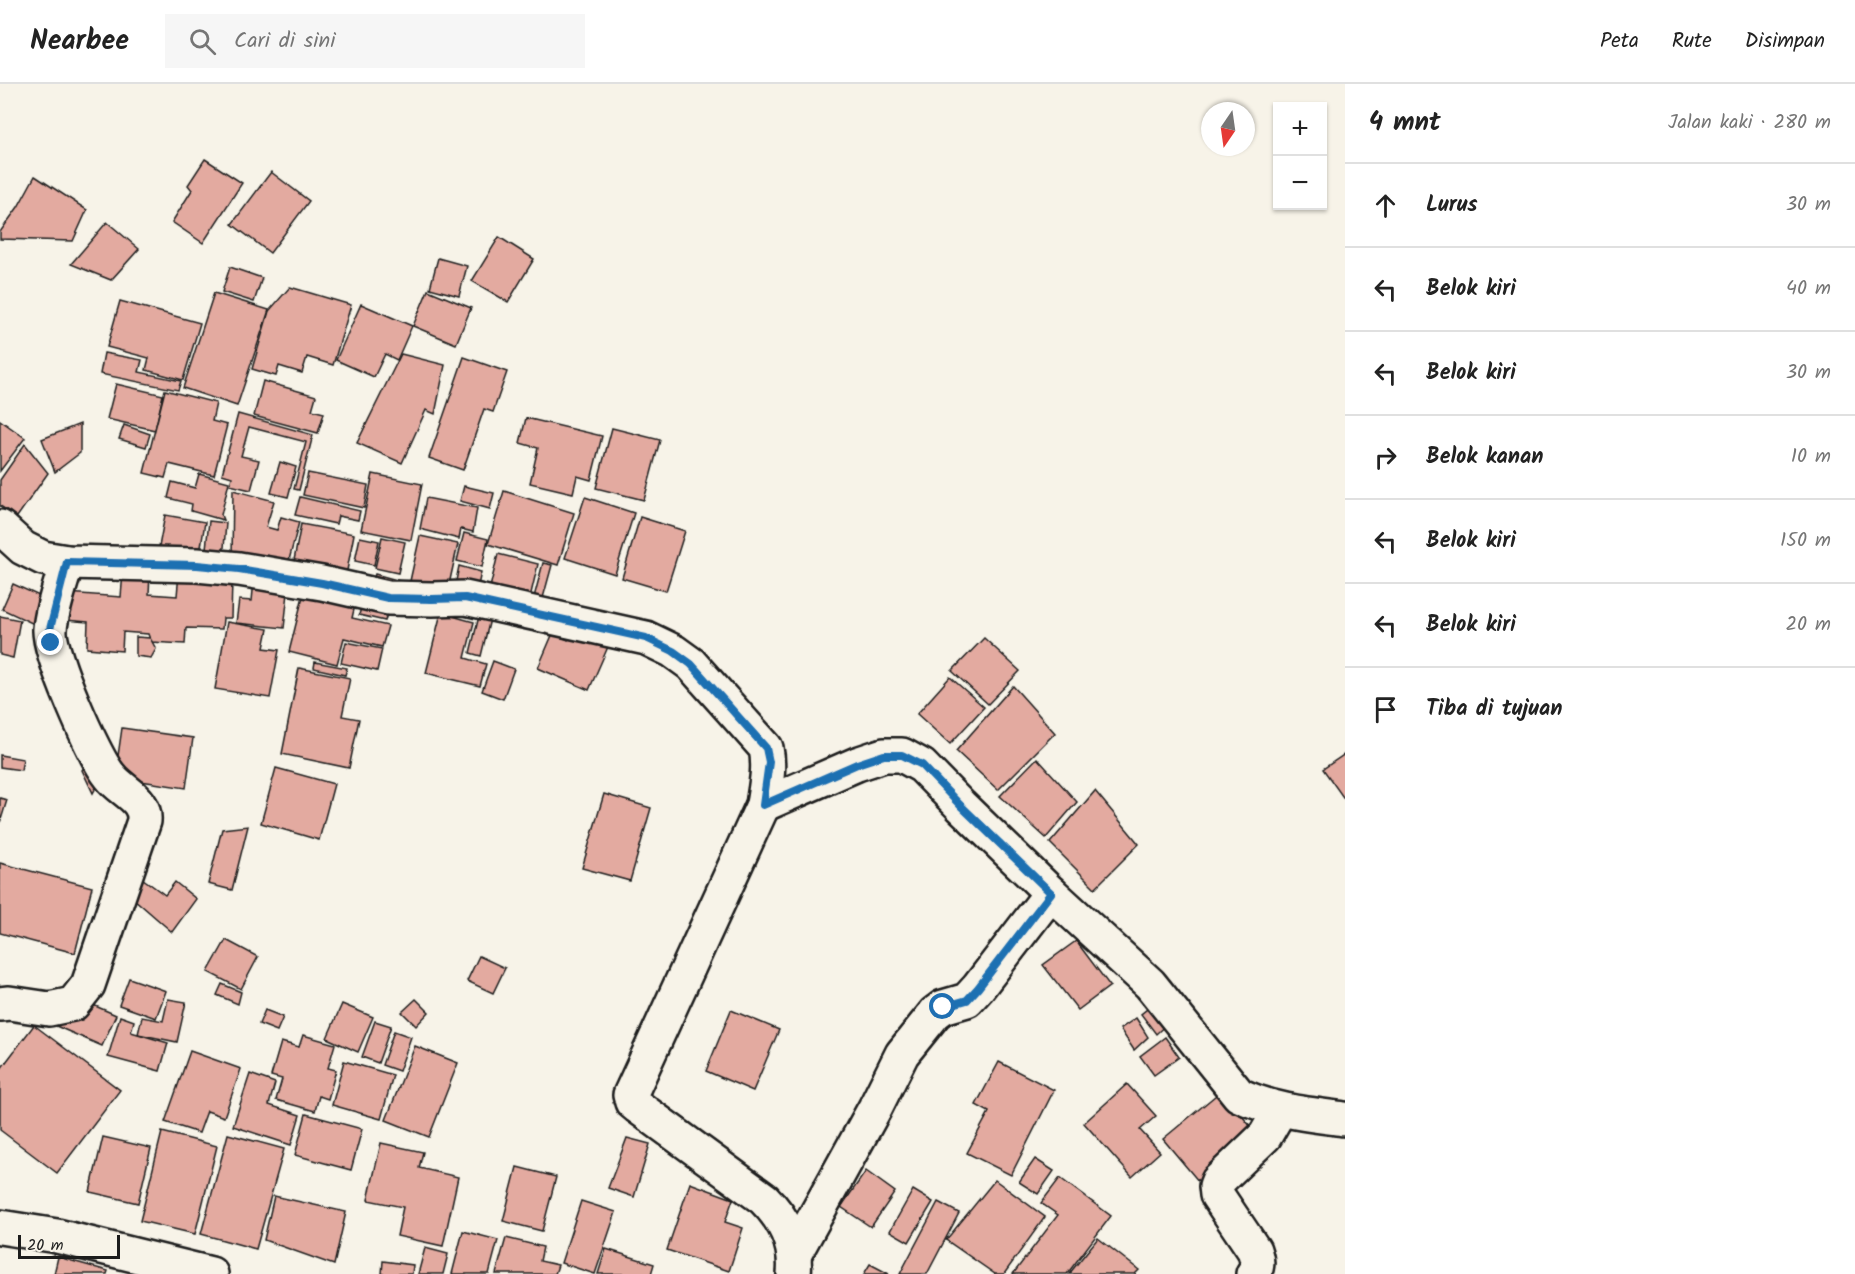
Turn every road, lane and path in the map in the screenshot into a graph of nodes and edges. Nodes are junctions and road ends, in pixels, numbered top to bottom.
1 (0, 527) edge
2 (67, 562) junction
3 (763, 805) junction
4 (1051, 893) junction
5 (0, 1004) edge
6 (1280, 1110) junction
7 (1345, 1119) edge
8 (0, 1227) edge
9 (795, 1263) edge
10 (191, 1272) edge
11 (1253, 1274) edge

1 - 2 street
2 - 3 street
2 - 5 street
3 - 4 street
3 - 9 street
4 - 6 street
4 - 9 street
6 - 7 street
6 - 11 street
8 - 10 street

